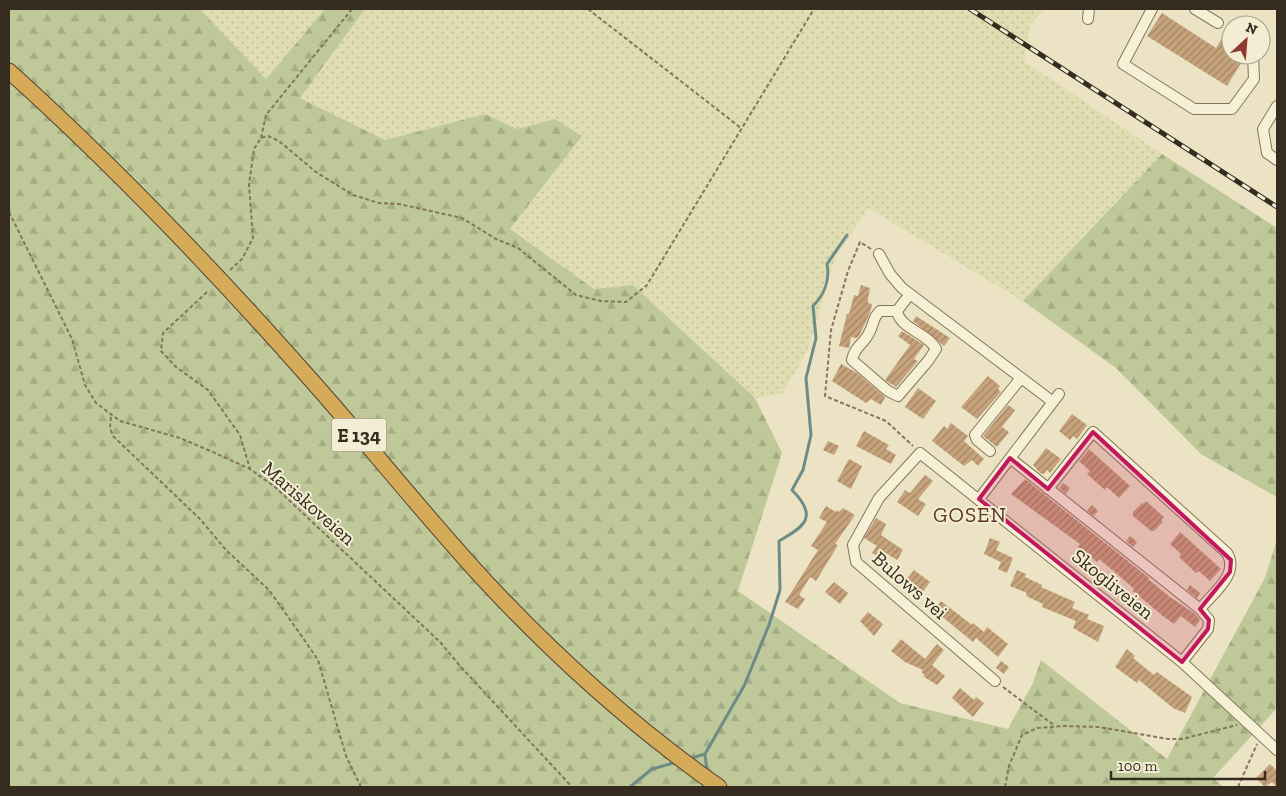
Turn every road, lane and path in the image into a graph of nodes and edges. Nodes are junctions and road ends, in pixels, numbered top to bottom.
1 (352, 9) edge
2 (588, 9) edge
3 (814, 9) edge
4 (1153, 9) edge
5 (1195, 9) edge
6 (1218, 22) dead end
7 (1253, 65) edge
8 (9, 71) edge
9 (9, 83) edge
10 (1277, 106) edge
11 (742, 128) junction
12 (261, 138) junction
13 (1277, 160) edge
14 (9, 212) edge
15 (879, 254) dead end
16 (230, 270) dead end
17 (207, 292) dead end
18 (910, 294) junction
19 (897, 311) junction
20 (1021, 378) junction
21 (111, 416) junction
22 (990, 451) dead end
23 (920, 453) joint
24 (1010, 458) junction
25 (250, 469) junction
26 (1048, 489) junction
27 (979, 499) junction
28 (1200, 609) junction
29 (1182, 662) junction
30 (995, 681) joint
31 (1245, 720) junction
32 (1056, 727) junction
33 (1261, 735) junction
34 (1277, 750) edge
35 (361, 787) edge
36 (572, 787) edge
37 (706, 787) edge
38 (719, 787) edge
39 (1005, 787) edge
40 (1238, 787) edge

1 - 12 path
2 - 11 path
3 - 11 path
4 - 7 street
5 - 6 street
8 - 38 highway, E 134
9 - 37 highway, E 134
10 - 13 street
11 - 12 path
12 - 16 path
14 - 21 path, Mariskoveien
15 - 18 street
17 - 25 path
18 - 19 street
18 - 20 street
19 - 19 street
20 - 22 street
20 - 24 street
21 - 25 path, Mariskoveien
21 - 35 path
23 - 27 street, Skogliveien
23 - 30 street, Bulows vei
24 - 26 street
24 - 27 street
25 - 36 path, Mariskoveien
26 - 28 street
26 - 28 street
27 - 29 street, Skogliveien
28 - 29 street
29 - 31 street, Skogliveien
30 - 32 path
31 - 32 path
31 - 33 street, Skogliveien
32 - 39 path
33 - 34 street, Skogliveien
33 - 40 path

